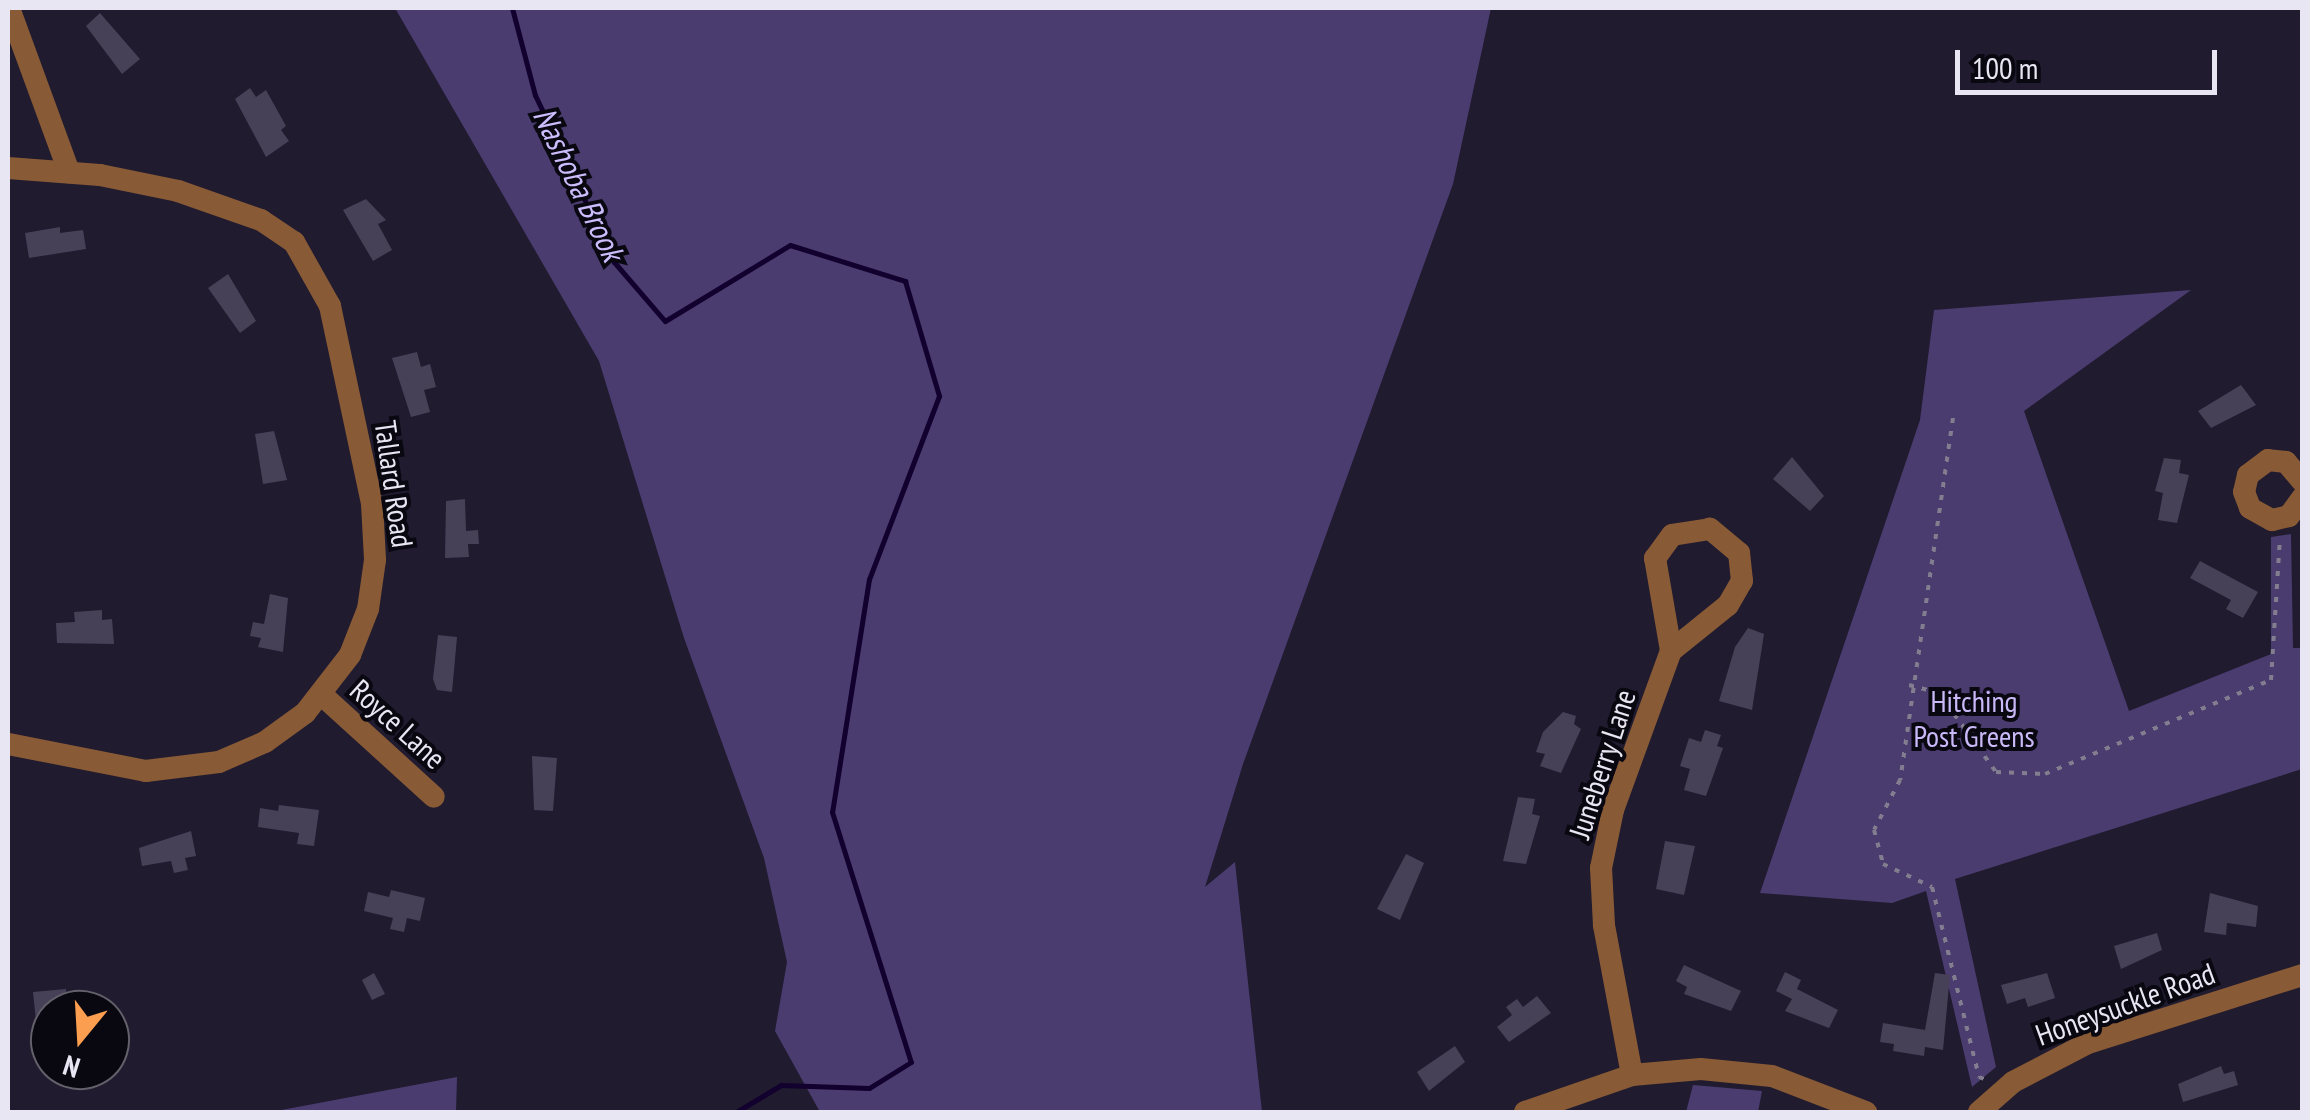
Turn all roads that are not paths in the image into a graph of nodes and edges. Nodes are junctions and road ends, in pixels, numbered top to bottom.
1 (9, 8) edge
2 (8, 168) edge
3 (69, 172) junction
4 (2301, 475) edge
5 (2302, 498) edge
6 (1671, 651) junction
7 (322, 696) junction
8 (8, 744) edge
9 (434, 797) dead end
10 (2302, 975) edge
11 (1632, 1075) junction
12 (1525, 1112) edge
13 (1866, 1112) edge
14 (1979, 1112) edge

1 - 3 street
2 - 3 street, Tallard Road
3 - 7 street, Tallard Road
4 - 5 street
6 - 6 street, Juneberry Lane
6 - 11 street, Juneberry Lane
7 - 8 street, Tallard Road
7 - 9 street, Royce Lane
10 - 14 street, Honeysuckle Road
11 - 12 street
11 - 13 street

